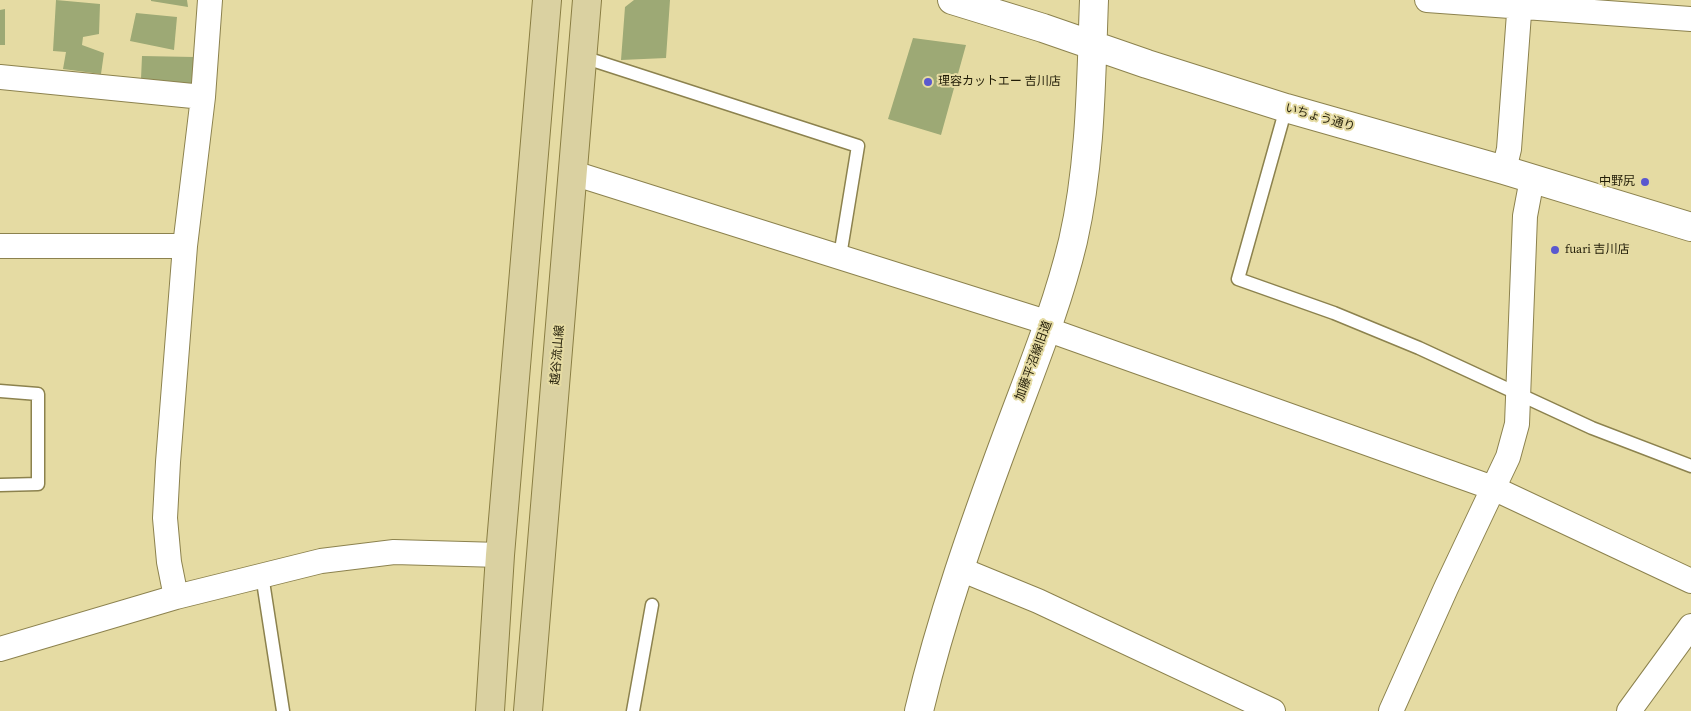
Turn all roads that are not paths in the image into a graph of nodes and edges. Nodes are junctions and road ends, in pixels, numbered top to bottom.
1 (210, 0) edge
2 (547, 0) edge
3 (587, 0) edge
4 (952, 0) edge
5 (1094, 0) edge
6 (1427, 0) edge
7 (1520, 4) edge
8 (1691, 19) edge
9 (1093, 45) junction
10 (583, 57) junction
11 (0, 77) edge
12 (203, 97) junction
13 (1286, 108) junction
14 (1504, 170) junction
15 (573, 173) junction
16 (1532, 178) junction
17 (1691, 227) edge
18 (0, 246) edge
19 (185, 246) junction
20 (840, 256) junction
21 (1048, 326) junction
22 (0, 391) edge
23 (1519, 395) junction
24 (1691, 466) edge
25 (0, 485) edge
26 (1493, 488) junction
27 (500, 556) junction
28 (960, 569) junction
29 (262, 575) junction
30 (1691, 581) edge
31 (176, 598) junction
32 (652, 605) dead end
33 (1691, 626) edge
34 (0, 649) edge
35 (283, 711) edge
36 (490, 711) edge
37 (528, 711) edge
38 (633, 711) edge
39 (919, 711) edge
40 (1273, 711) edge
41 (1391, 711) edge
42 (1629, 711) edge

1 - 12 street
2 - 27 main road
3 - 10 main road, 越谷流山線
4 - 9 street, いちょう通り
5 - 9 street, 加藤平沼線旧道
6 - 7 street
7 - 8 street
7 - 14 street
9 - 13 street, いちょう通り
9 - 21 street, 加藤平沼線旧道
10 - 15 main road, 越谷流山線
10 - 20 lane
11 - 12 street
12 - 19 street
13 - 14 street, いちょう通り
13 - 23 lane
14 - 16 street, いちょう通り
15 - 20 street
15 - 37 main road, 越谷流山線
16 - 17 street, いちょう通り
16 - 23 street
18 - 19 street
19 - 31 street
20 - 21 street
21 - 26 street
21 - 28 street, 加藤平沼線旧道
22 - 25 lane
23 - 24 lane
23 - 26 street
26 - 30 street
26 - 41 street
27 - 29 street
27 - 36 main road
28 - 39 street, 加藤平沼線旧道
28 - 40 street
29 - 31 street
29 - 35 lane
31 - 34 street
32 - 38 lane
33 - 42 street

